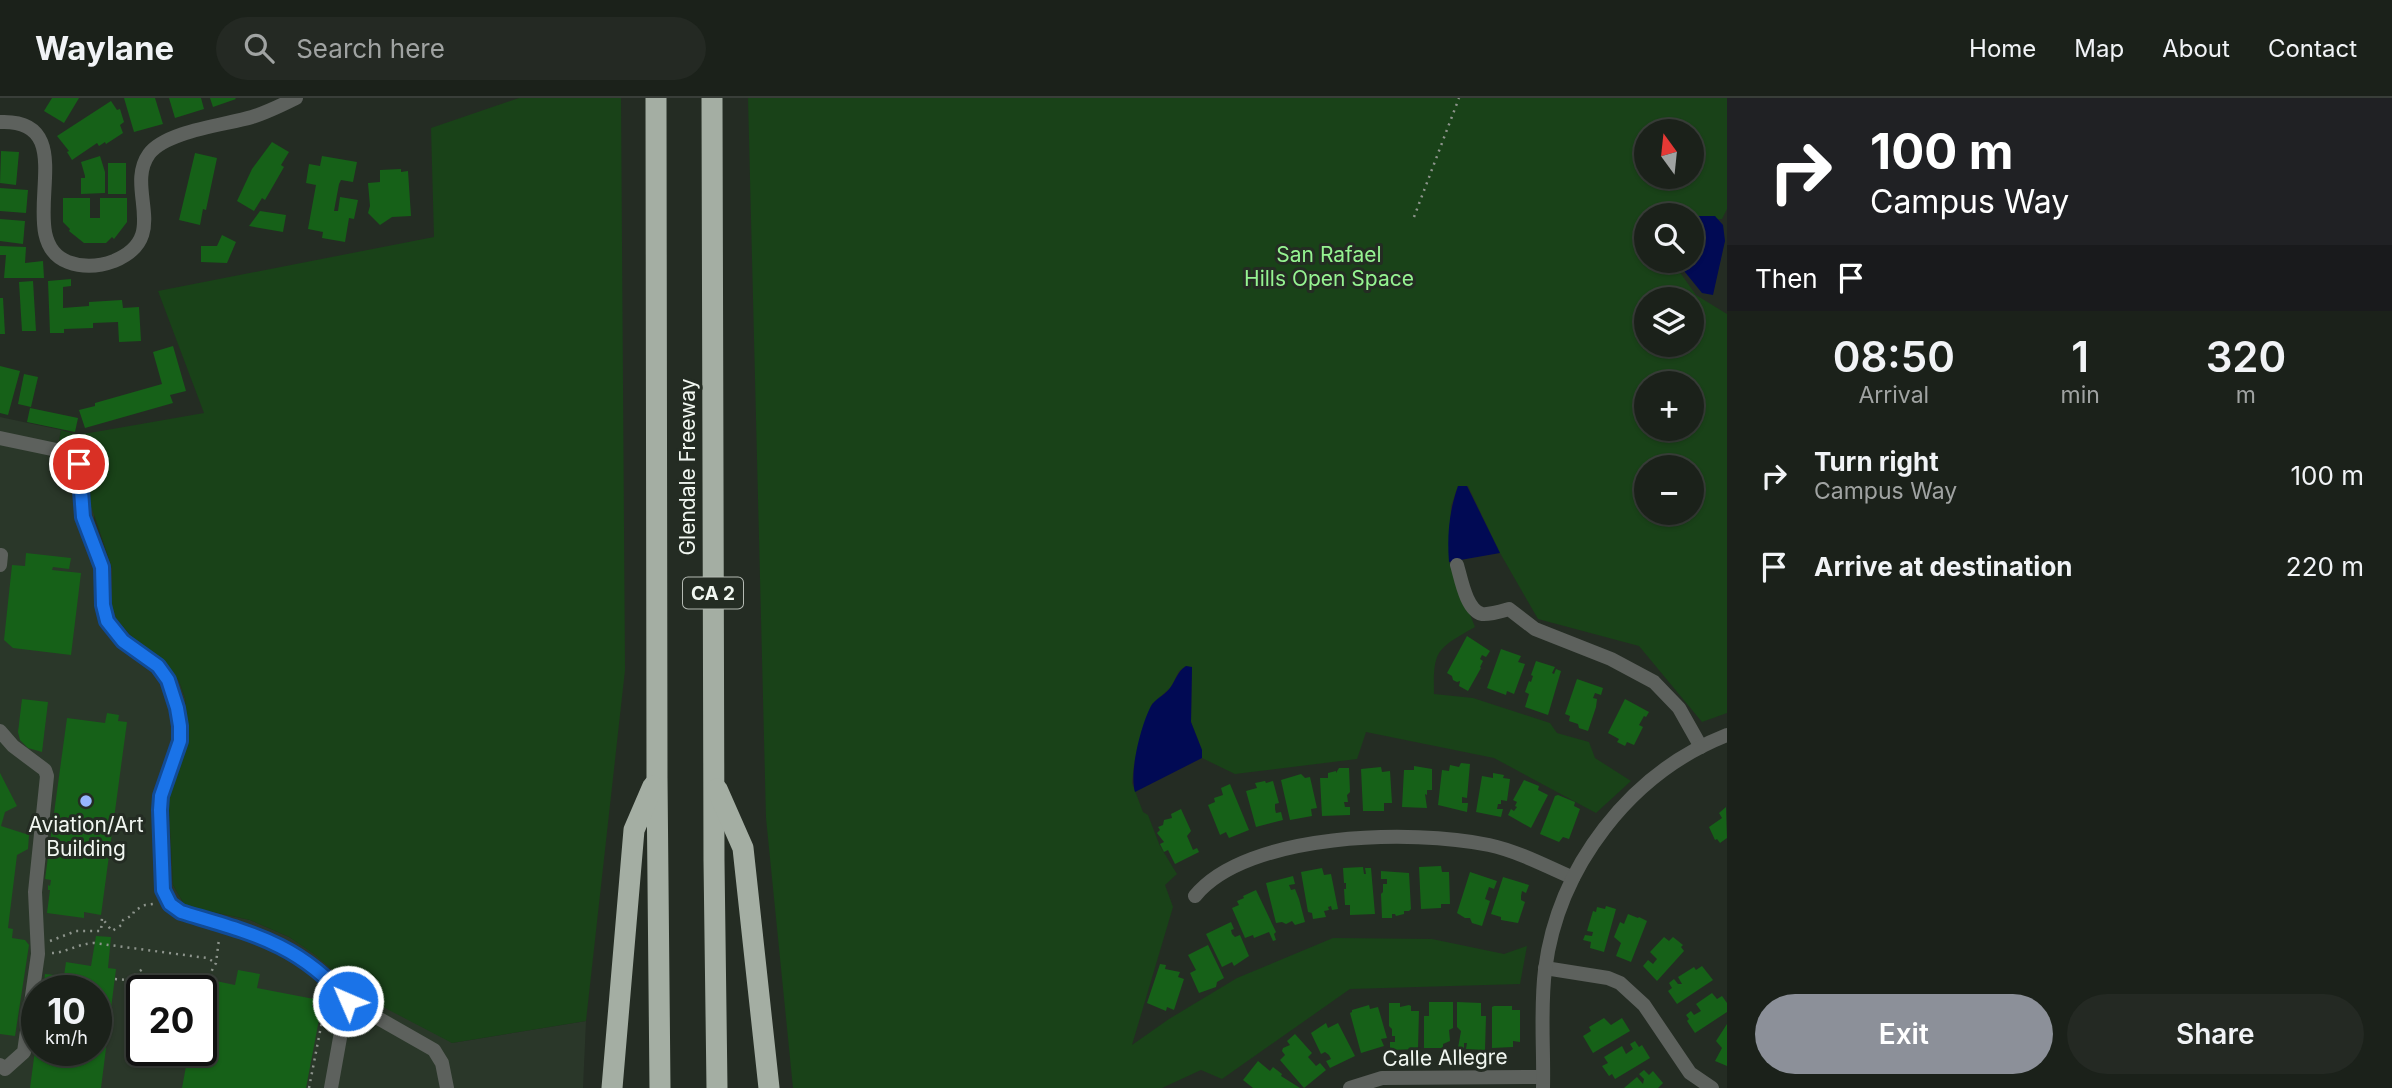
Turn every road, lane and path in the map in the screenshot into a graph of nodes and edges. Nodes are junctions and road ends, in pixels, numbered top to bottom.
1 (296, 98) edge
2 (656, 98) edge
3 (712, 98) edge
4 (1459, 98) edge
5 (0, 122) edge
6 (1414, 217) dead end
7 (0, 438) edge
8 (1457, 565) dead end
9 (0, 731) edge
10 (1727, 735) edge
11 (1701, 747) junction
12 (657, 778) junction
13 (713, 782) junction
14 (1573, 878) junction
15 (1195, 896) dead end
16 (153, 904) dead end
17 (218, 935) dead end
18 (38, 948) junction
19 (216, 963) junction
20 (144, 968) dead end
21 (1545, 968) junction
22 (209, 975) edge
23 (115, 979) dead end
24 (348, 1001) junction
25 (335, 1010) dead end
26 (3, 1067) edge
27 (1543, 1083) edge
28 (309, 1088) edge
29 (331, 1088) edge
30 (447, 1088) edge
31 (612, 1088) edge
32 (660, 1088) edge
33 (717, 1088) edge
34 (769, 1088) edge
35 (1350, 1088) edge
36 (1712, 1088) edge

1 - 5 street
2 - 12 highway, Glendale Freeway / CA 2
3 - 13 highway, Glendale Freeway / CA 2
4 - 6 path
7 - 24 street
8 - 11 street
9 - 18 street
10 - 11 street
11 - 14 street
12 - 31 highway
12 - 32 highway, Glendale Freeway / CA 2
13 - 33 highway, Glendale Freeway / CA 2
13 - 34 highway
14 - 15 street
14 - 21 street
16 - 18 path
17 - 19 path
18 - 19 path
18 - 26 street
19 - 22 path
20 - 23 path
21 - 27 street
21 - 36 street
24 - 29 street
24 - 30 street
25 - 28 path
27 - 35 street, Calle Allegre

